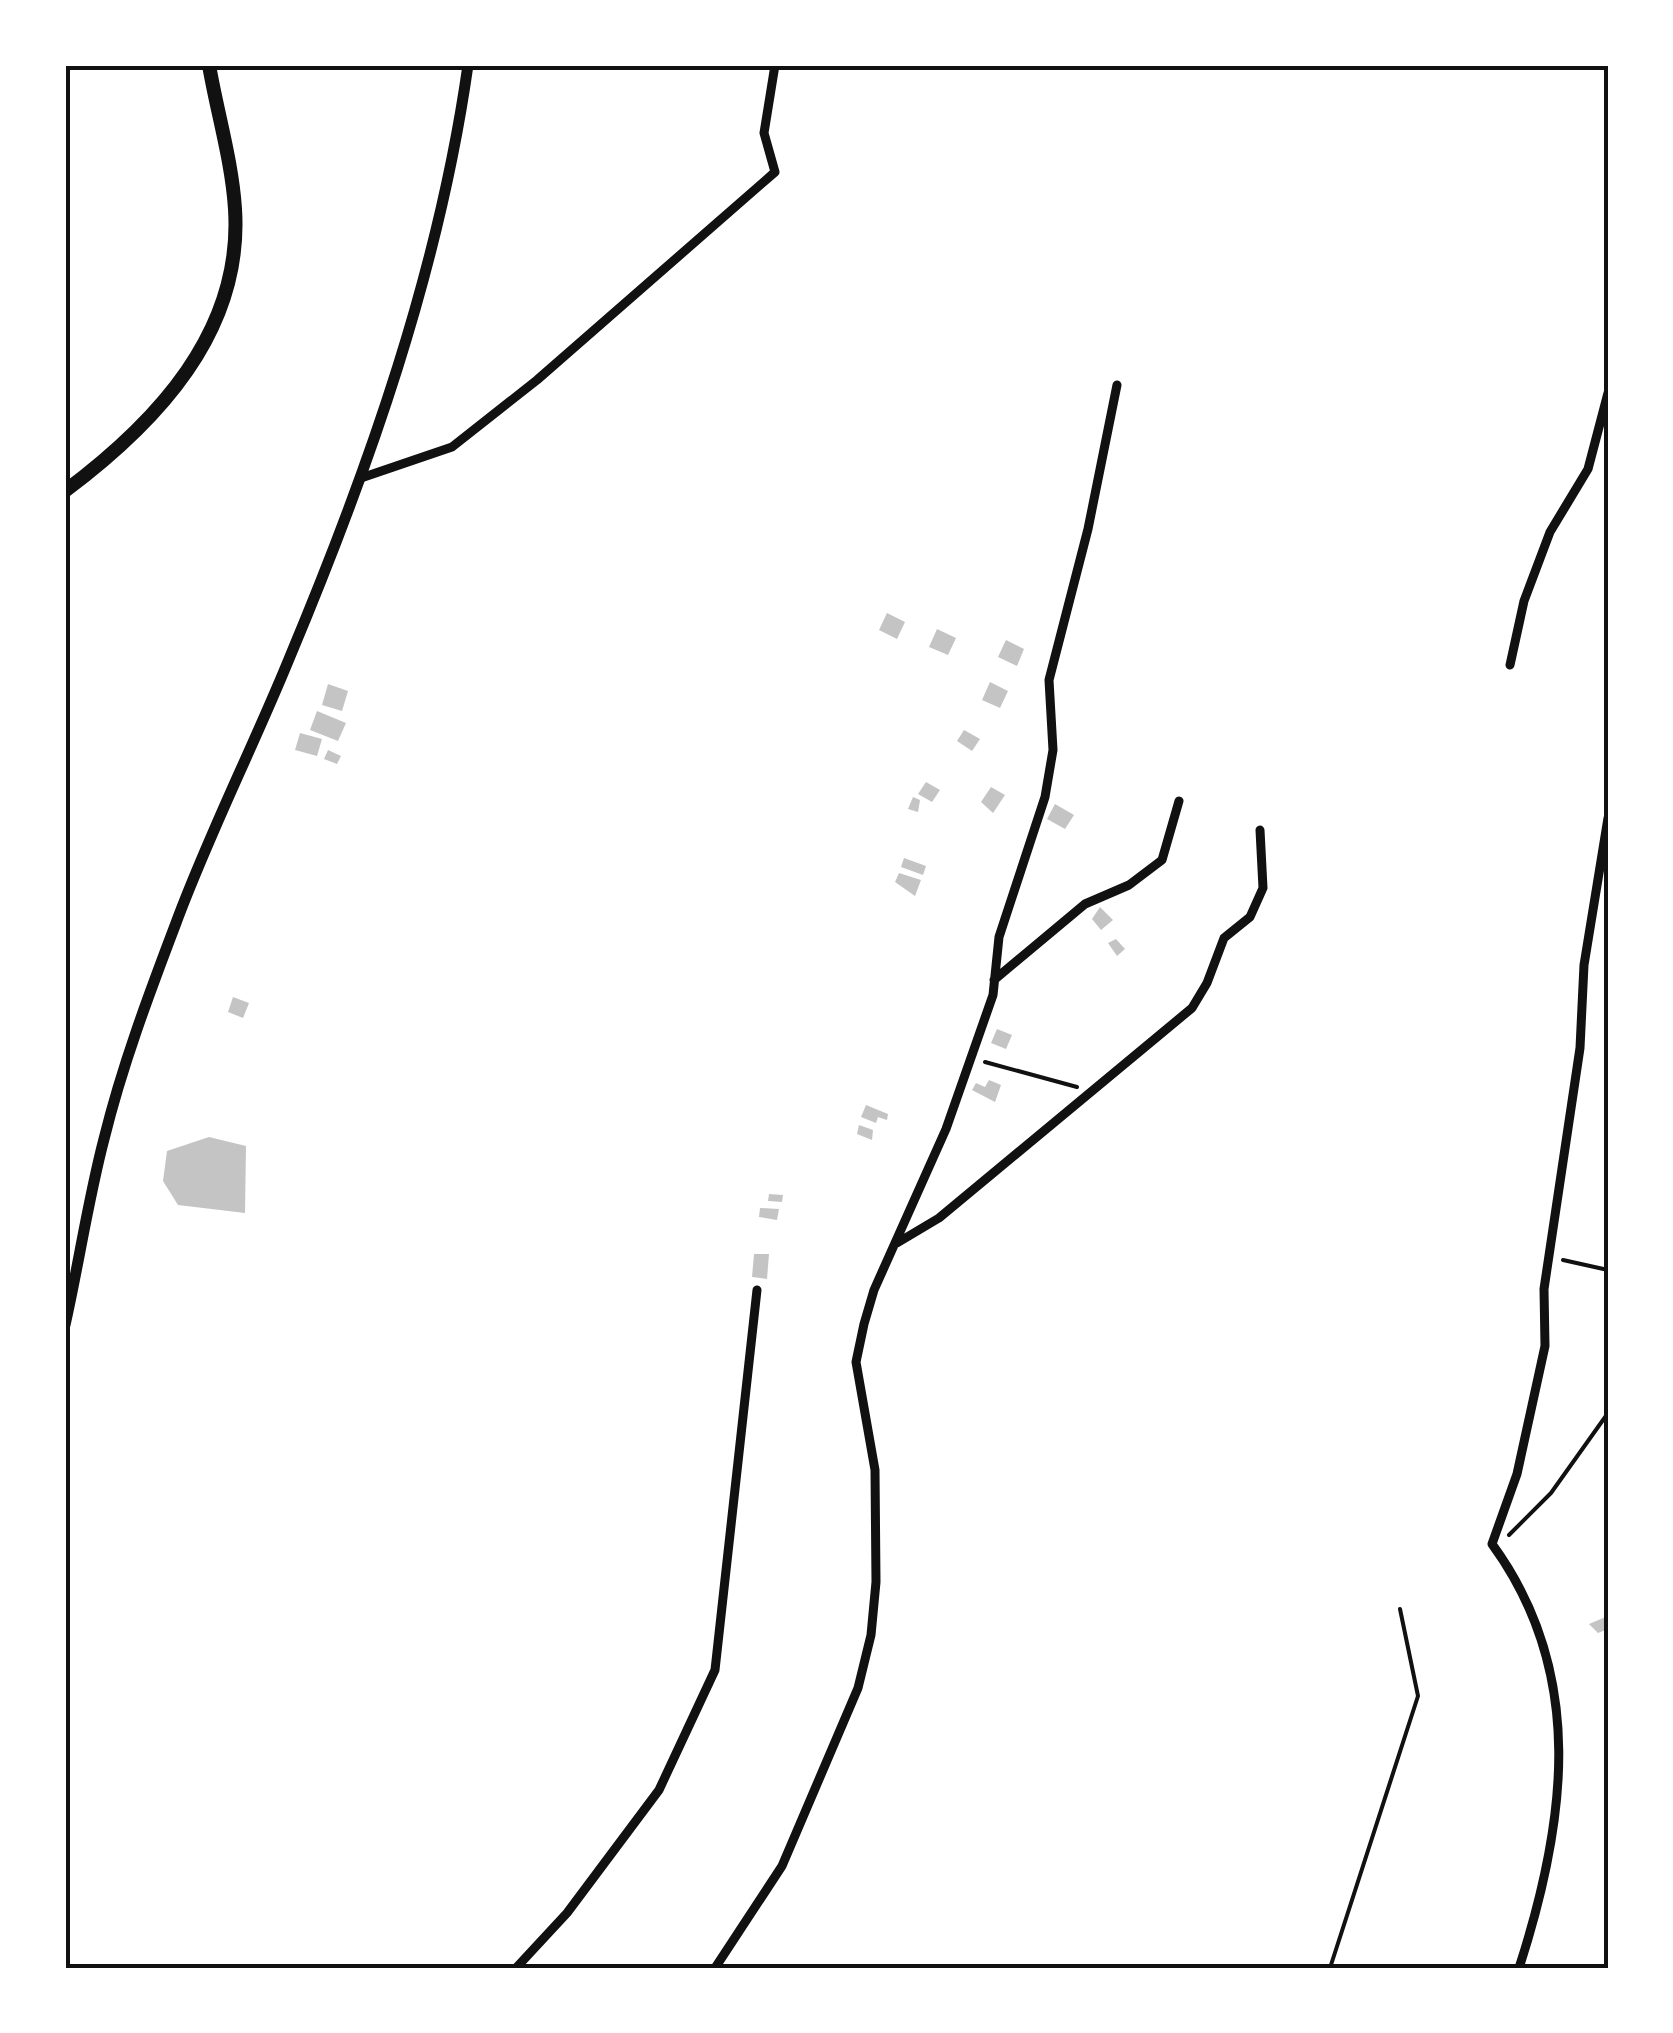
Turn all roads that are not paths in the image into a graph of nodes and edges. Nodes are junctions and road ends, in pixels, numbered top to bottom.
1 (210, 65) edge
2 (468, 65) edge
3 (775, 65) edge
4 (1117, 384) dead end
5 (1608, 393) edge
6 (361, 478) junction
7 (65, 491) edge
8 (1510, 665) dead end
9 (1179, 801) dead end
10 (1608, 818) edge
11 (1260, 830) dead end
12 (994, 980) junction
13 (895, 1244) junction
14 (757, 1290) dead end
15 (65, 1325) edge
16 (516, 1968) edge
17 (715, 1968) edge
18 (1519, 1968) edge

1 - 7 main road
2 - 6 street
3 - 6 street
4 - 12 street
5 - 8 street
6 - 15 street
9 - 12 street
10 - 18 street
11 - 13 street
12 - 13 street
13 - 17 street
14 - 16 street

